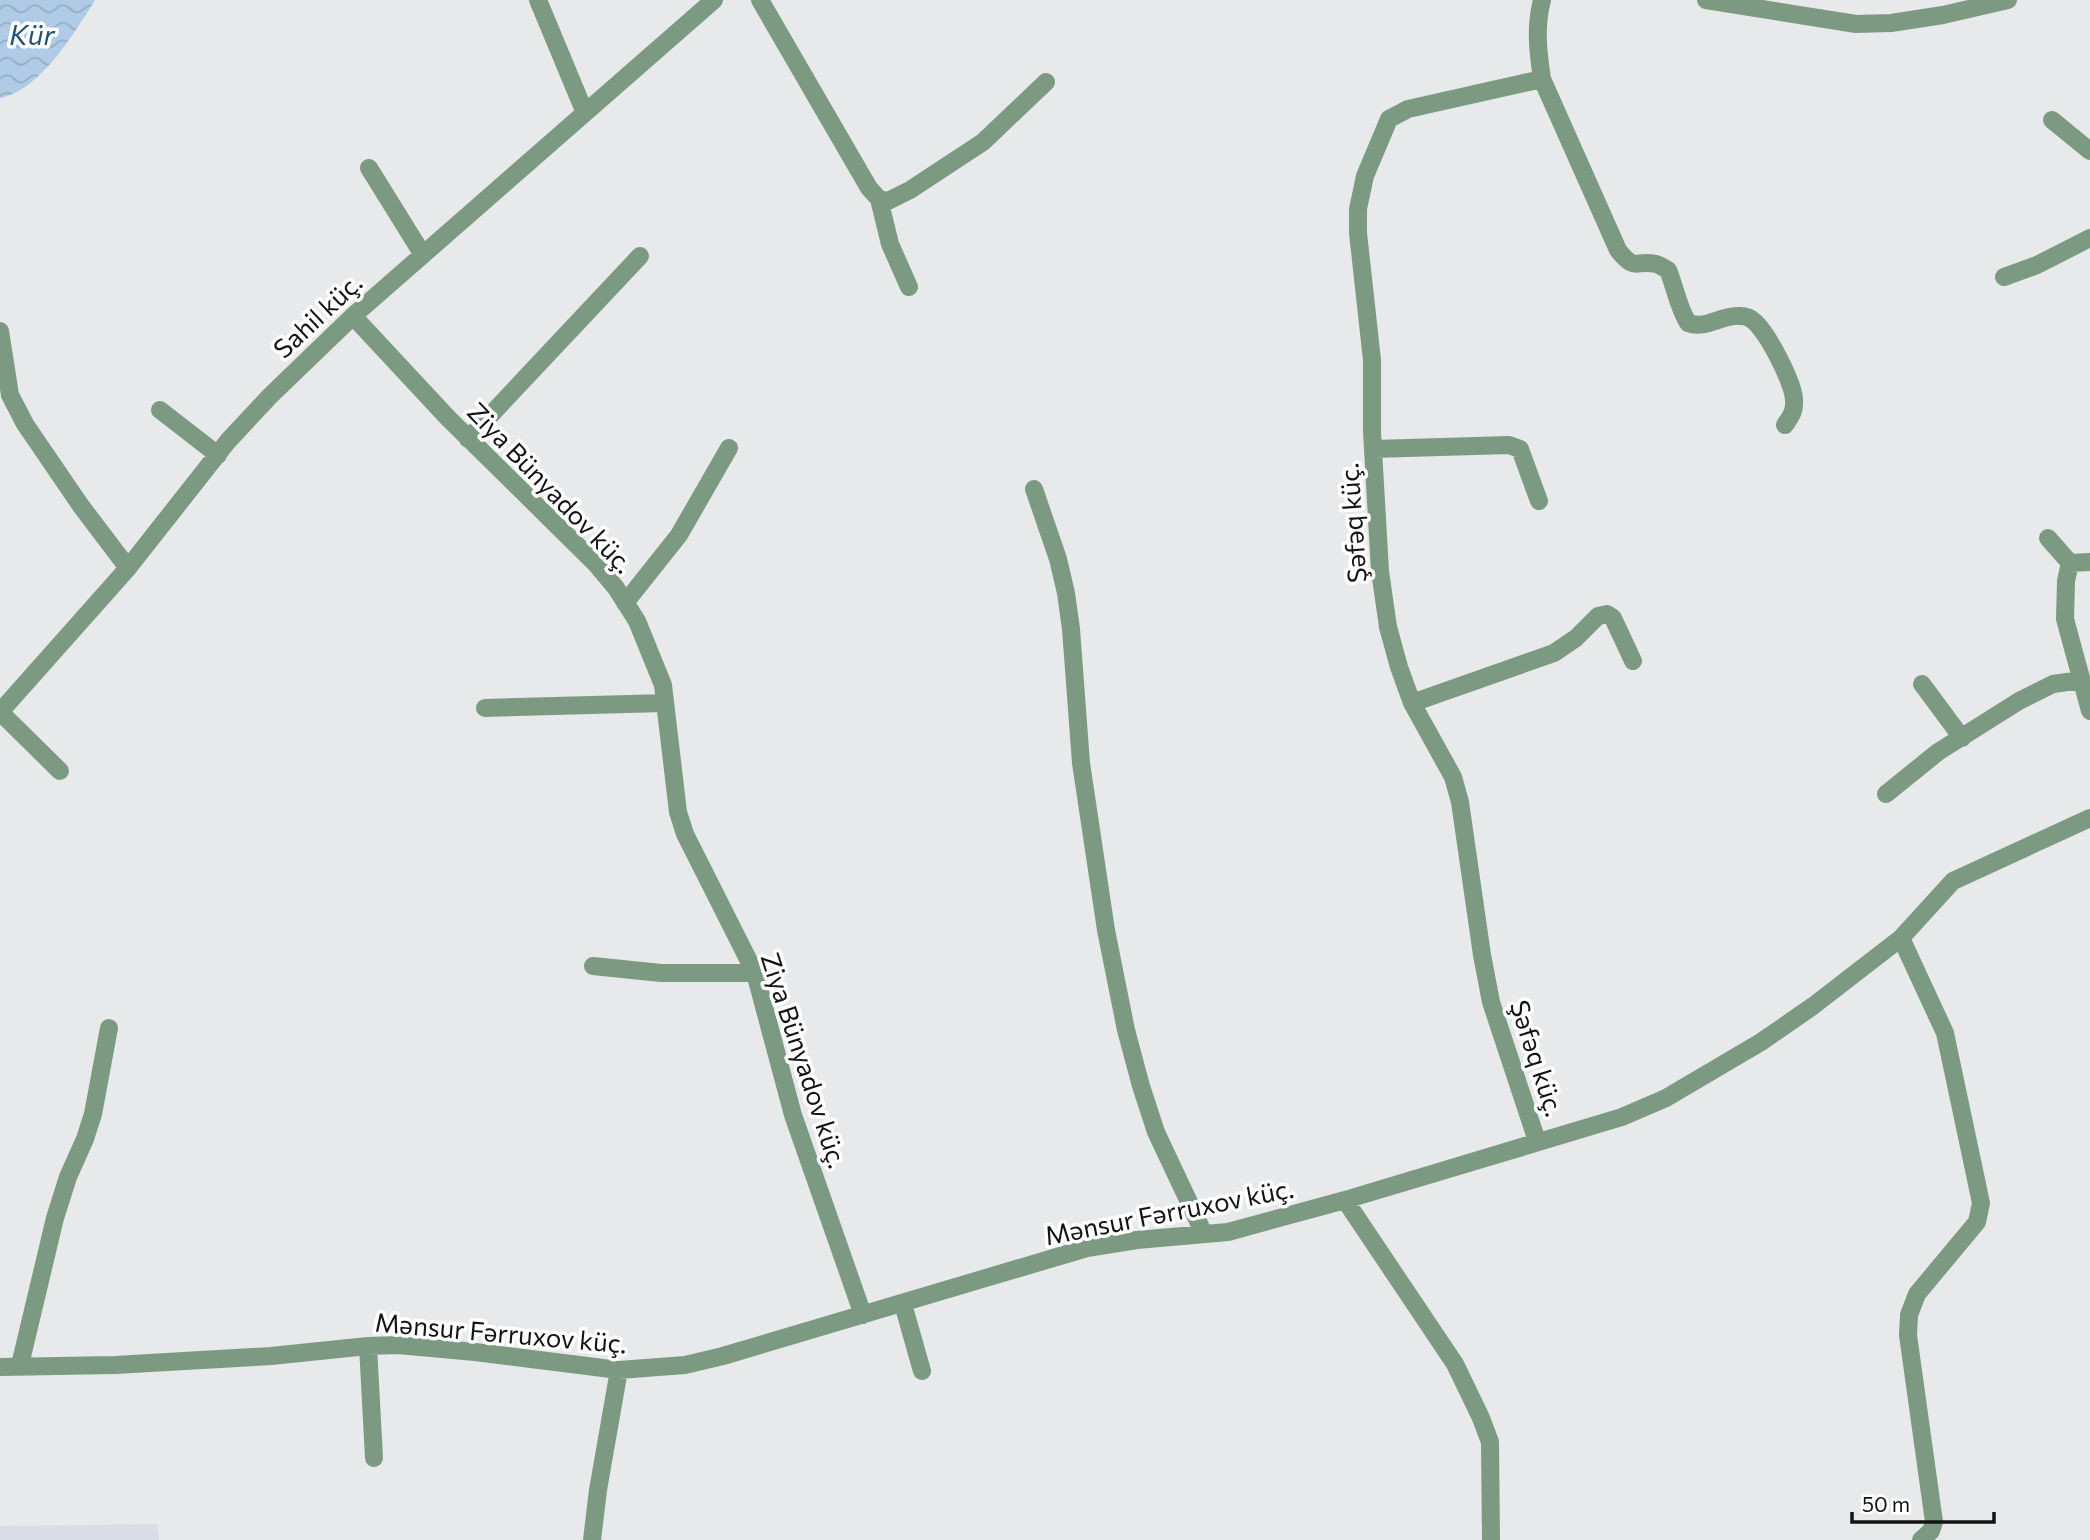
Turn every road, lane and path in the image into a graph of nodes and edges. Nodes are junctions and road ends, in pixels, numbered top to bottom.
1 (538, 0) edge
2 (714, 0) edge
3 (760, 0) edge
4 (1542, 0) edge
5 (1706, 0) edge
6 (2008, 0) edge
7 (1542, 79) junction
8 (1046, 82) dead end
9 (585, 113) junction
10 (2052, 120) dead end
11 (2090, 151) edge
12 (369, 168) dead end
13 (879, 199) junction
14 (2090, 238) edge
15 (423, 255) junction
16 (640, 256) dead end
17 (2004, 277) dead end
18 (909, 287) dead end
19 (353, 316) junction
20 (0, 331) edge
21 (160, 410) dead end
22 (1785, 425) dead end
23 (468, 439) junction
24 (729, 448) dead end
25 (1373, 449) junction
26 (218, 454) junction
27 (1034, 489) dead end
28 (1539, 501) dead end
29 (2048, 538) dead end
30 (2090, 562) edge
31 (2070, 563) junction
32 (128, 568) junction
33 (625, 603) junction
34 (1633, 661) dead end
35 (2081, 680) junction
36 (1922, 684) dead end
37 (665, 703) junction
38 (1412, 703) junction
39 (485, 708) dead end
40 (2090, 711) edge
41 (0, 712) edge
42 (1962, 738) junction
43 (60, 771) dead end
44 (1886, 794) dead end
45 (2090, 818) edge
46 (1901, 938) junction
47 (593, 967) dead end
48 (755, 973) junction
49 (109, 1028) dead end
50 (1538, 1142) junction
51 (1345, 1200) junction
52 (1204, 1234) junction
53 (903, 1304) junction
54 (863, 1315) junction
55 (368, 1346) junction
56 (20, 1365) junction
57 (0, 1367) edge
58 (618, 1370) junction
59 (922, 1371) dead end
60 (374, 1458) dead end
61 (592, 1540) edge
62 (1491, 1540) edge
63 (1921, 1540) edge

1 - 9 street
2 - 9 street, Sahil küç.
3 - 13 street
4 - 7 street
5 - 6 street
7 - 22 street
7 - 25 street, Şəfəq küç.
8 - 13 street
9 - 15 street, Sahil küç.
10 - 11 street
12 - 15 street
13 - 18 street
14 - 17 street
15 - 19 street, Sahil küç.
16 - 23 street
19 - 23 street, Ziya Bünyadov küç.
19 - 26 street, Sahil küç.
20 - 32 street
21 - 26 street
23 - 33 street, Ziya Bünyadov küç.
24 - 33 street
25 - 28 street
25 - 38 street, Şəfəq küç.
26 - 32 street, Sahil küç.
27 - 52 street
29 - 31 street
30 - 31 street
31 - 35 street
32 - 41 street, Sahil küç.
33 - 37 street, Ziya Bünyadov küç.
34 - 38 street
35 - 40 street
35 - 42 street
36 - 42 street
37 - 39 street
37 - 48 street, Ziya Bünyadov küç.
38 - 50 street, Şəfəq küç.
41 - 43 street
42 - 44 street
45 - 46 street, Mənsur Fərruxov küç.
46 - 50 street, Mənsur Fərruxov küç.
46 - 63 street
47 - 48 street
48 - 54 street, Ziya Bünyadov küç.
49 - 56 street
50 - 51 street, Mənsur Fərruxov küç.
51 - 52 street, Mənsur Fərruxov küç.
51 - 62 street
52 - 53 street, Mənsur Fərruxov küç.
53 - 54 street, Mənsur Fərruxov küç.
53 - 59 street
54 - 58 street, Mənsur Fərruxov küç.
55 - 56 street, Mənsur Fərruxov küç.
55 - 58 street, Mənsur Fərruxov küç.
55 - 60 street
56 - 57 street, Mənsur Fərruxov küç.
58 - 61 street

